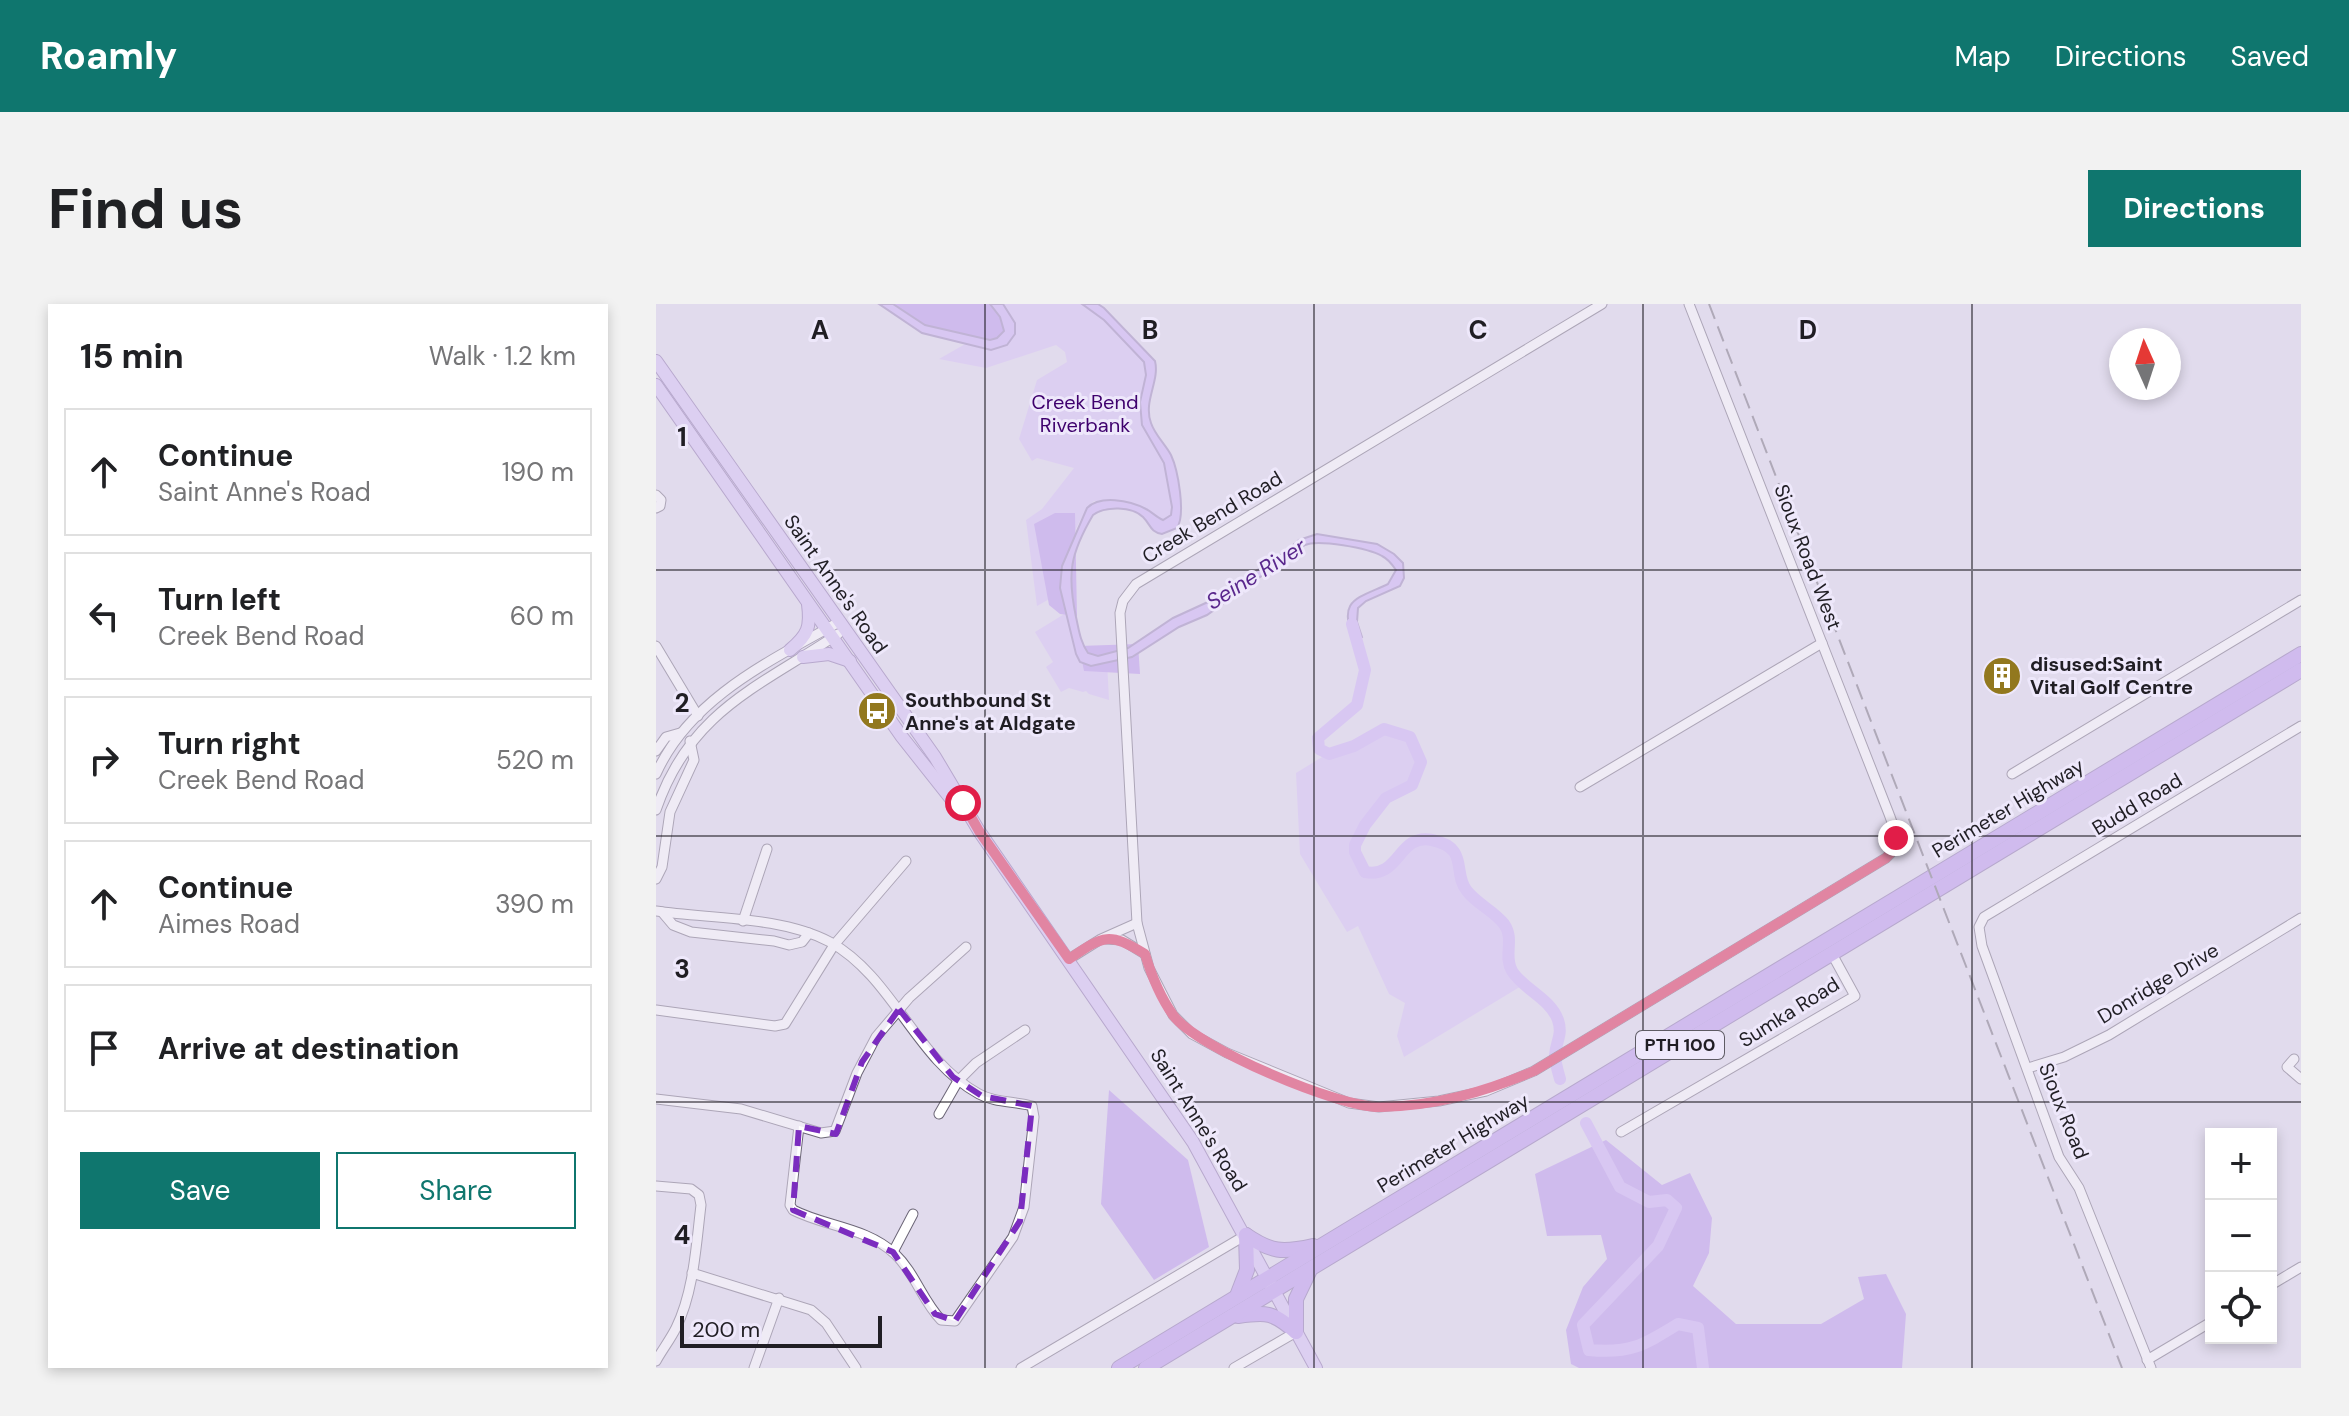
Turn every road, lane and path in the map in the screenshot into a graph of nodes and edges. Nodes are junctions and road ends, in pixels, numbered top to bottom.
1 (1602, 304) edge
2 (1689, 304) edge
3 (656, 361) edge
4 (656, 385) edge
5 (656, 495) edge
6 (656, 508) edge
7 (2301, 600) edge
8 (808, 601) junction
9 (836, 630) junction
10 (1822, 643) junction
11 (656, 646) edge
12 (790, 650) junction
13 (2301, 654) edge
14 (803, 657) junction
15 (851, 662) junction
16 (2301, 670) edge
17 (2301, 682) edge
18 (697, 715) junction
19 (705, 726) junction
20 (2301, 726) edge
21 (2207, 727) junction
22 (680, 733) junction
23 (690, 741) junction
24 (656, 751) edge
25 (656, 774) edge
26 (2012, 774) dead end
27 (1580, 787) dead end
28 (656, 810) edge
29 (1892, 823) joint
30 (979, 831) junction
31 (767, 849) dead end
32 (906, 861) dead end
33 (656, 879) edge
34 (659, 912) edge
35 (1992, 912) joint
36 (2301, 918) edge
37 (743, 921) junction
38 (1137, 923) junction
39 (809, 933) junction
40 (1101, 939) junction
41 (834, 945) junction
42 (966, 947) dead end
43 (1145, 954) junction
44 (1832, 954) junction
45 (1069, 959) junction
46 (899, 1009) junction
47 (656, 1010) edge
48 (1025, 1030) dead end
49 (2294, 1059) dead end
50 (2028, 1068) junction
51 (2301, 1079) edge
52 (958, 1081) junction
53 (656, 1099) edge
54 (939, 1114) dead end
55 (799, 1126) junction
56 (1621, 1132) dead end
57 (656, 1186) edge
58 (913, 1214) dead end
59 (1246, 1235) junction
60 (1325, 1244) junction
61 (893, 1252) junction
62 (2301, 1267) edge
63 (1312, 1268) junction
64 (692, 1273) junction
65 (2277, 1281) edge
66 (1271, 1284) junction
67 (779, 1298) junction
68 (1236, 1298) junction
69 (1229, 1318) junction
70 (2205, 1326) edge
71 (1296, 1332) junction
72 (656, 1361) edge
73 (2149, 1364) edge
74 (754, 1368) edge
75 (856, 1368) edge
76 (1021, 1368) edge
77 (1119, 1368) edge
78 (1146, 1368) edge
79 (1234, 1368) edge
80 (1316, 1368) edge

1 - 38 street, Creek Bend Road
2 - 10 street, Sioux Road West
3 - 9 main road, Saint Anne's Road
4 - 8 main road, Saint Anne's Road
5 - 6 street
7 - 26 street
8 - 9 main road, Saint Anne's Road
8 - 12 main road
9 - 12 street
9 - 14 street
9 - 15 main road, Saint Anne's Road
9 - 30 main road, Saint Anne's Road
10 - 27 street
10 - 29 street, Sioux Road West
11 - 18 street
12 - 18 street
13 - 60 highway, Perimeter Highway / PTH 100
14 - 15 main road
14 - 19 street
15 - 30 main road, Saint Anne's Road
16 - 21 highway, Perimeter Highway / PTH 100
17 - 21 highway
18 - 19 street
18 - 22 street
19 - 23 street
20 - 35 street, Budd Road
21 - 44 highway, Perimeter Highway / PTH 100
22 - 24 street
22 - 25 street
23 - 28 street
23 - 33 street
29 - 43 street, Creek Bend Road
30 - 45 main road, Saint Anne's Road
31 - 37 street
32 - 41 street
34 - 37 street
34 - 39 street
35 - 50 street, Sioux Road
36 - 50 street, Donridge Drive
37 - 39 street
38 - 40 street
38 - 43 street, Creek Bend Road
39 - 41 street
40 - 43 street
40 - 45 street
41 - 46 street
41 - 47 street
42 - 46 street
44 - 56 street, Sumka Road
44 - 63 highway, Perimeter Highway / PTH 100
45 - 59 main road, Saint Anne's Road
46 - 52 street
46 - 55 street
48 - 52 street
49 - 51 street
50 - 73 street, Sioux Road
52 - 54 street
52 - 61 street
53 - 55 street
55 - 61 street
57 - 64 street
58 - 61 street
59 - 60 highway
59 - 66 main road, Saint Anne's Road
59 - 68 highway
59 - 76 street
60 - 66 highway, Perimeter Highway / PTH 100
62 - 65 street
63 - 66 highway, Perimeter Highway / PTH 100
63 - 71 highway
64 - 67 street
64 - 72 street
66 - 68 highway, Perimeter Highway / PTH 100
66 - 69 highway, Perimeter Highway / PTH 100
66 - 71 main road, Saint Anne's Road
67 - 74 street
67 - 75 street
68 - 77 highway, Perimeter Highway / PTH 100
69 - 71 highway
69 - 78 highway, Perimeter Highway / PTH 100
70 - 73 street
71 - 79 street
71 - 80 main road, Saint Anne's Road

